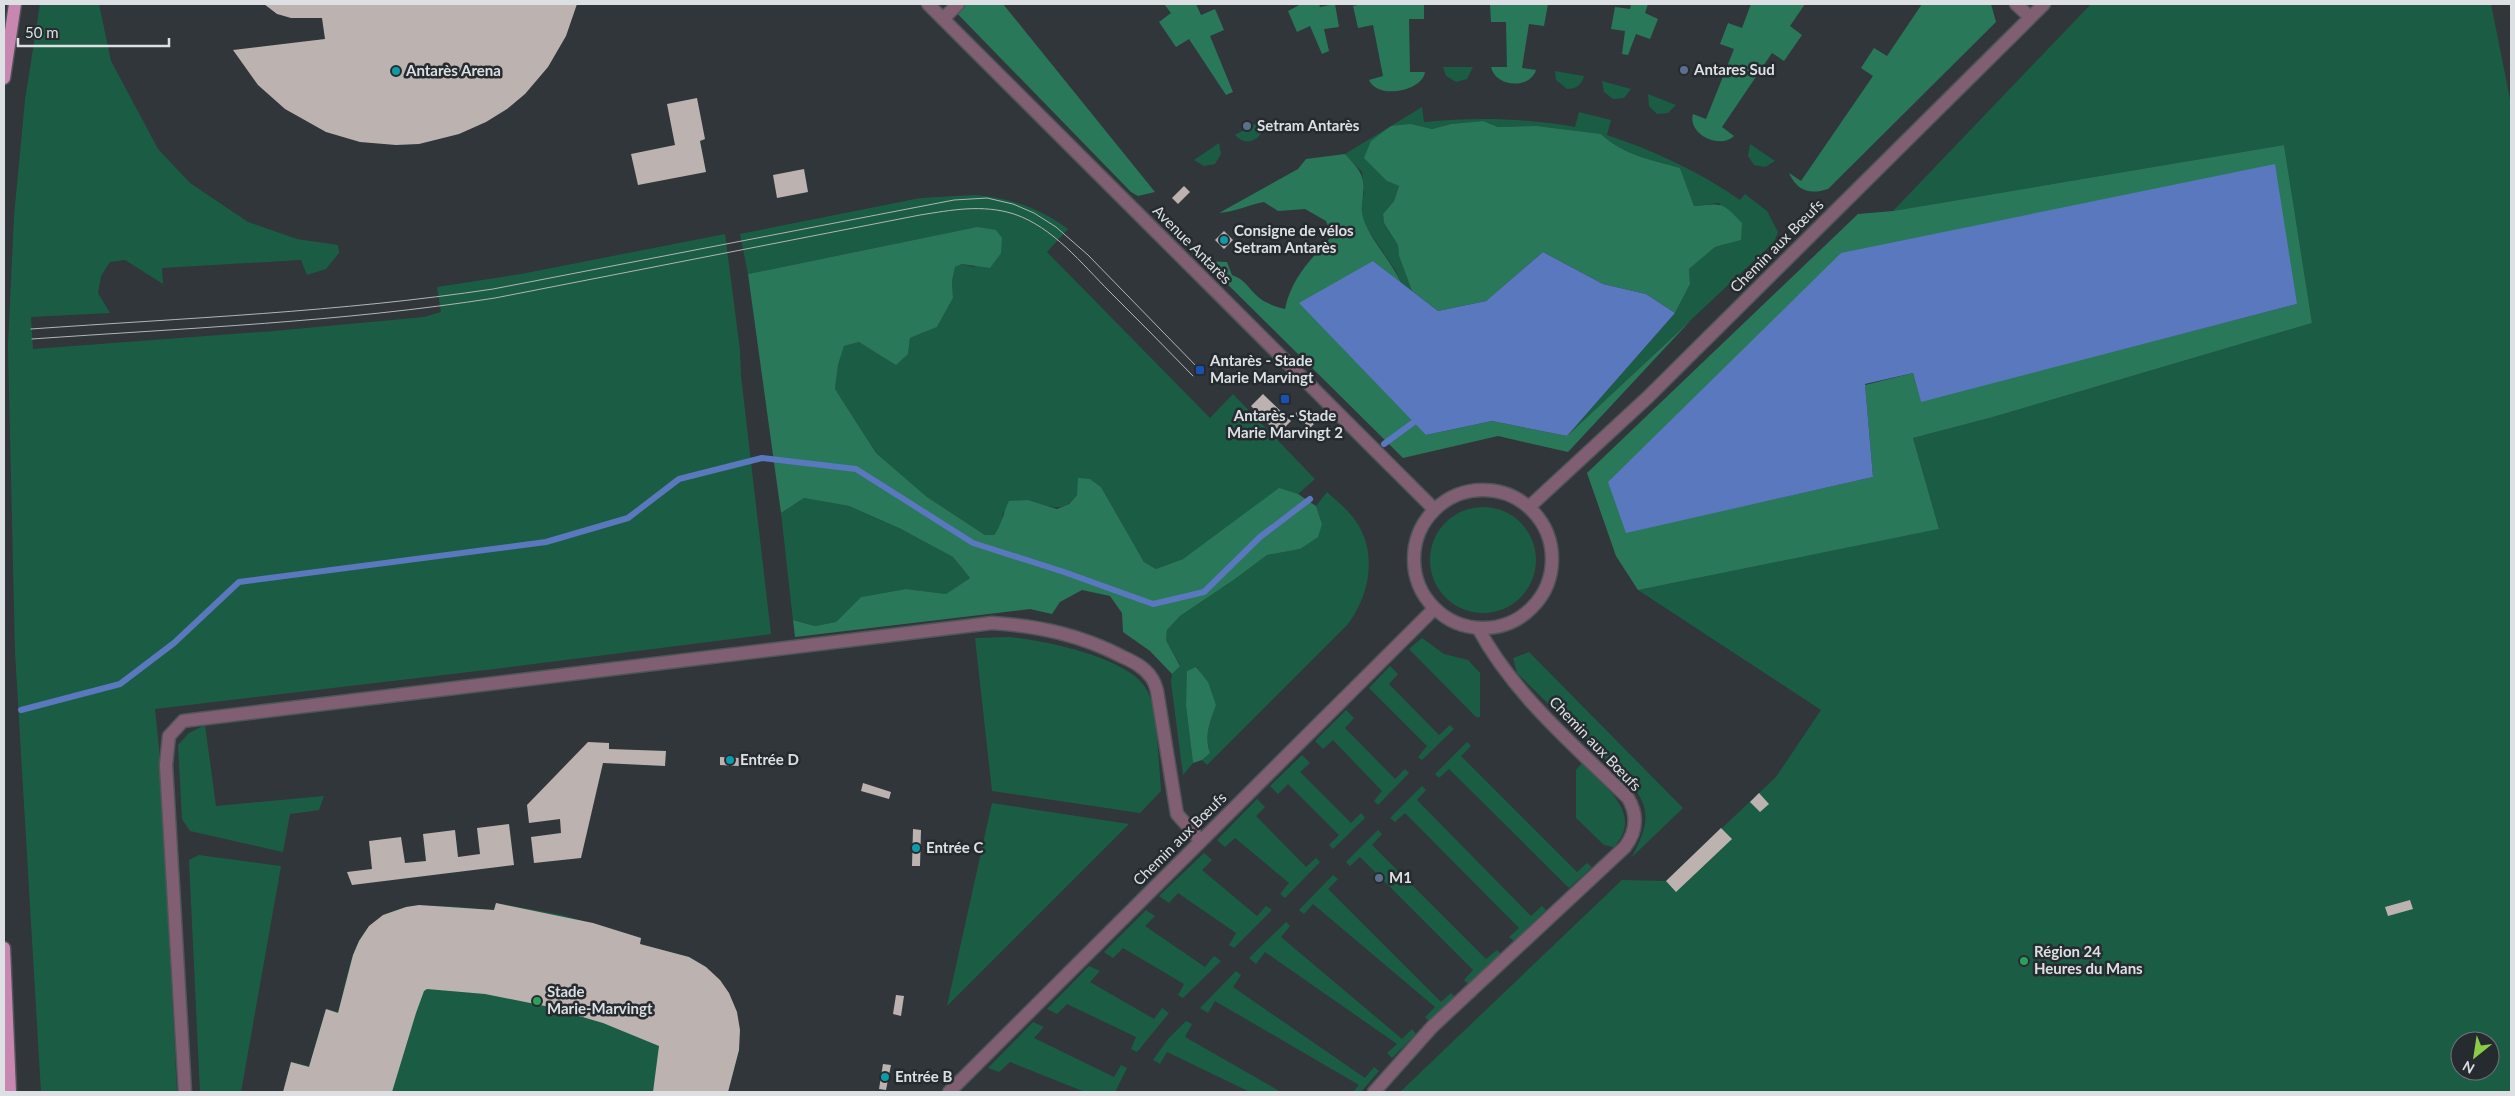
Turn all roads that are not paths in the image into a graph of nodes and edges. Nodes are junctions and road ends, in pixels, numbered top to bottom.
1 (15, 4) edge
2 (928, 4) edge
3 (958, 4) edge
4 (2016, 4) edge
5 (2044, 4) edge
6 (2030, 17) junction
7 (943, 19) junction
8 (4, 78) edge
9 (1529, 507) junction
10 (1434, 509) junction
11 (1434, 609) junction
12 (1478, 628) junction
13 (1200, 842) junction
14 (4, 948) edge
15 (10, 1092) edge
16 (185, 1092) edge
17 (949, 1092) edge
18 (1374, 1092) edge

1 - 8 main road
2 - 7 street, Avenue Antarès
3 - 7 street
4 - 6 street
5 - 6 street, Chemin aux Bœufs
6 - 9 street, Chemin aux Bœufs
7 - 10 street, Avenue Antarès
9 - 10 street
9 - 12 street
10 - 11 street
11 - 12 street
11 - 13 street, Chemin aux Bœufs
12 - 18 street, Chemin aux Bœufs
13 - 16 street
13 - 17 street, Chemin aux Bœufs
14 - 15 main road

